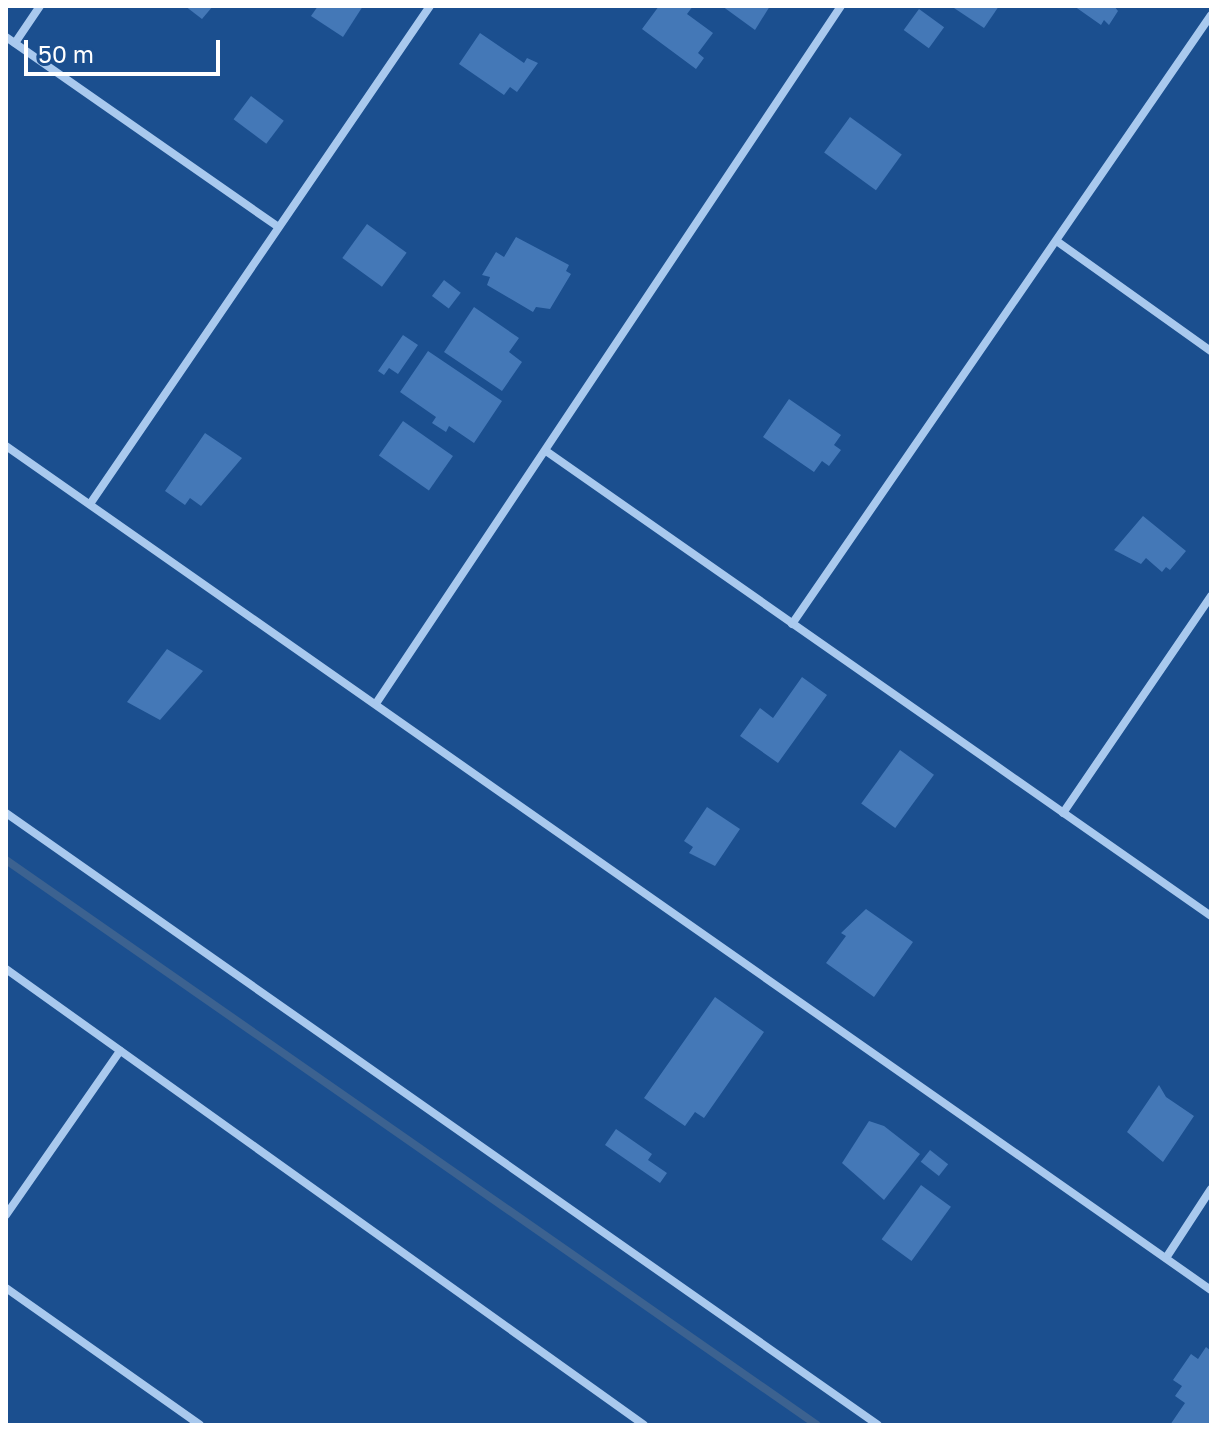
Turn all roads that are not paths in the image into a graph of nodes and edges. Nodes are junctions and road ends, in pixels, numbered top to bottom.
1 (40, 6) edge
2 (430, 6) edge
3 (841, 6) edge
4 (1211, 15) edge
5 (6, 37) edge
6 (15, 43) junction
7 (277, 226) junction
8 (1058, 242) junction
9 (1211, 351) edge
10 (6, 446) edge
11 (546, 451) junction
12 (90, 504) junction
13 (1211, 596) edge
14 (792, 624) junction
15 (377, 702) junction
16 (6, 813) edge
17 (1063, 813) junction
18 (1211, 916) edge
19 (6, 969) edge
20 (120, 1051) junction
21 (1211, 1189) edge
22 (6, 1215) edge
23 (1166, 1258) junction
24 (6, 1288) edge
25 (1211, 1290) edge
26 (200, 1425) edge
27 (644, 1425) edge
28 (878, 1425) edge

1 - 6 street
2 - 7 street
3 - 11 street
4 - 8 street
5 - 6 street
6 - 7 street
7 - 12 street
8 - 9 street
8 - 14 street
10 - 12 street
11 - 14 street
11 - 15 street
12 - 15 street
13 - 17 street
14 - 17 street
15 - 23 street
16 - 28 street
17 - 18 street
19 - 20 street
20 - 22 street
20 - 27 street
21 - 23 street
23 - 25 street
24 - 26 street

